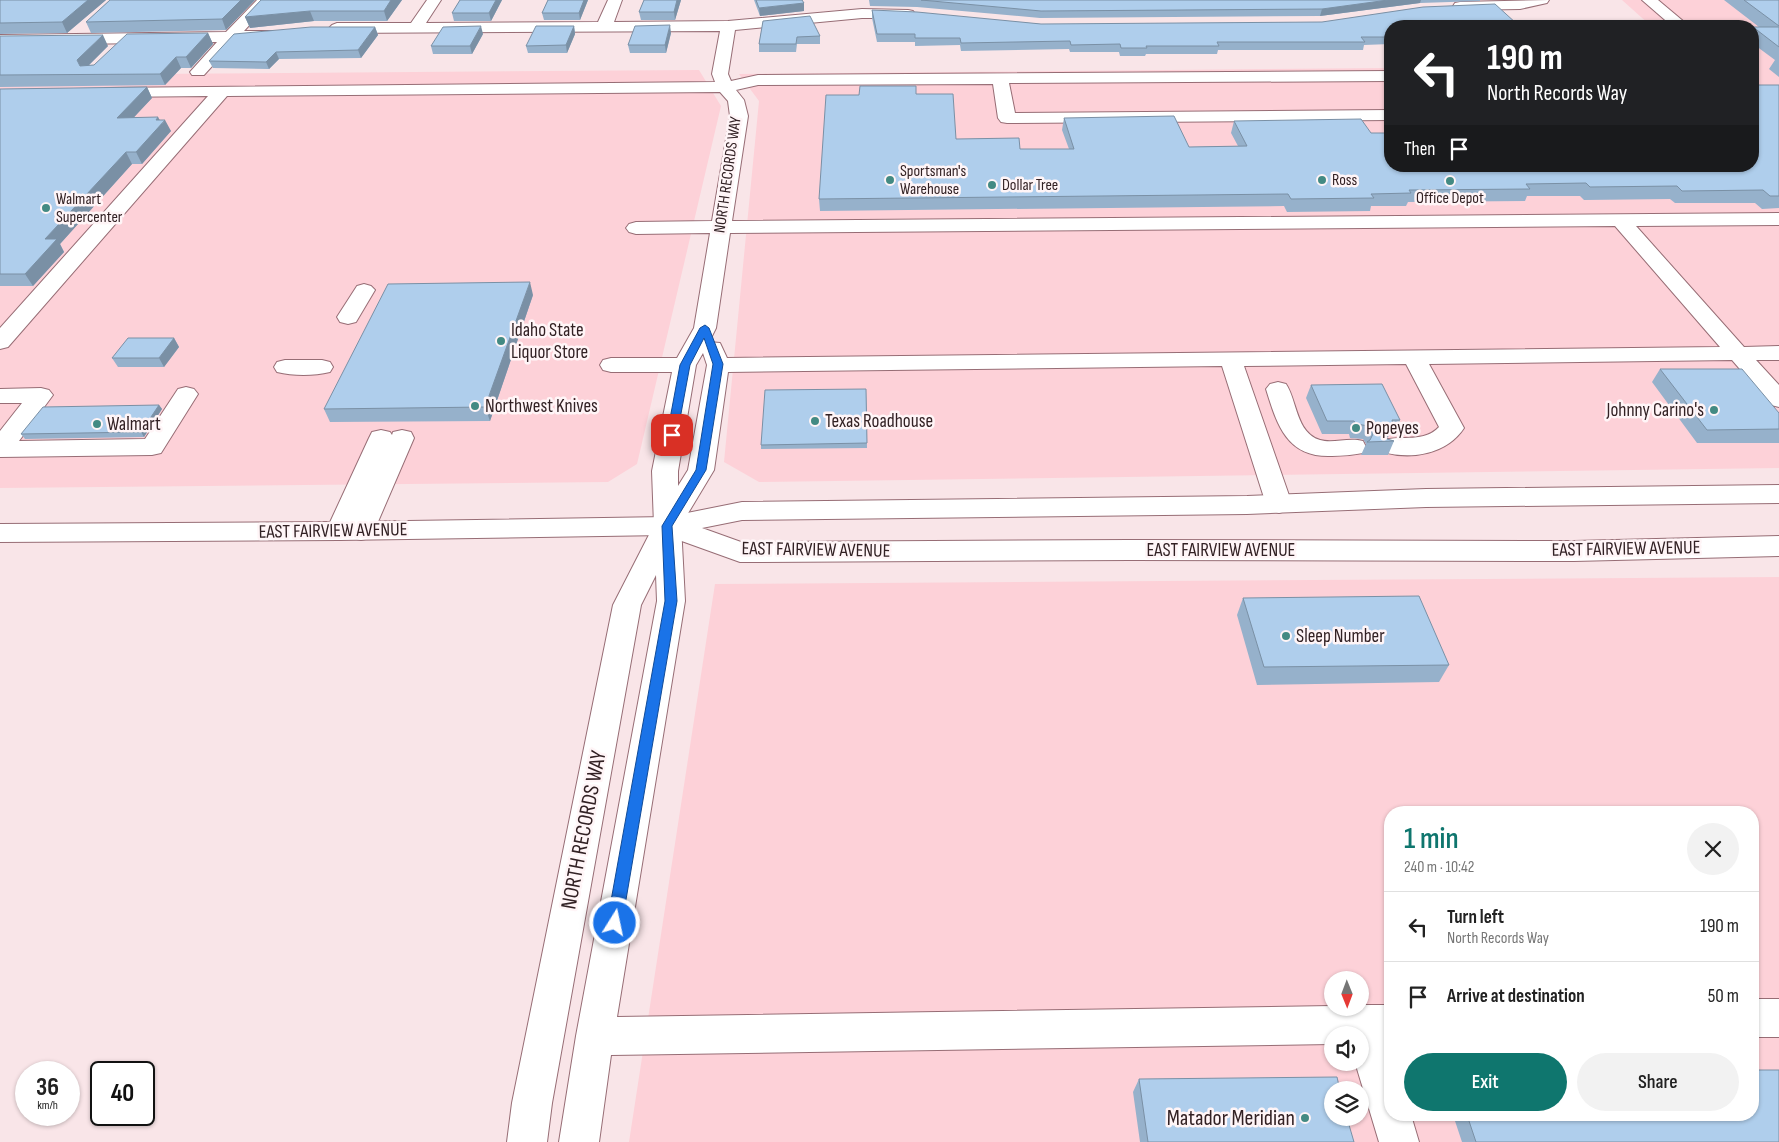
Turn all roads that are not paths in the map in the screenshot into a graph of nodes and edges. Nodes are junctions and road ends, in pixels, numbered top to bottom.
1 (264, 0) edge
2 (434, 0) edge
3 (615, 0) edge
4 (1542, 0) edge
5 (1649, 0) edge
6 (1447, 6) edge
7 (835, 7) edge
8 (923, 16) edge
9 (1674, 20) edge
10 (87, 26) dead end
11 (728, 26) junction
12 (604, 27) junction
13 (323, 28) edge
14 (415, 28) junction
15 (280, 32) edge
16 (231, 37) junction
17 (128, 38) junction
18 (72, 39) junction
19 (0, 40) edge
20 (114, 52) edge
21 (198, 72) dead end
22 (1384, 76) edge
23 (1000, 78) junction
24 (725, 87) junction
25 (222, 91) junction
26 (96, 92) edge
27 (1384, 114) edge
28 (1779, 219) edge
29 (1621, 221) junction
30 (636, 228) dead end
31 (720, 228) junction
32 (364, 290) dead end
33 (348, 317) dead end
34 (705, 328) junction
35 (0, 342) edge
36 (1779, 353) edge
37 (1740, 354) junction
38 (1414, 358) junction
39 (1231, 360) junction
40 (718, 364) junction
41 (611, 365) dead end
42 (685, 365) junction
43 (285, 367) dead end
44 (322, 367) dead end
45 (1278, 389) dead end
46 (186, 394) dead end
47 (0, 396) edge
48 (1779, 400) edge
49 (391, 438) dead end
50 (1392, 446) dead end
51 (1354, 447) dead end
52 (0, 449) edge
53 (1779, 494) edge
54 (1279, 504) junction
55 (667, 526) junction
56 (350, 531) junction
57 (0, 533) edge
58 (1779, 546) edge
59 (1759, 1018) edge
60 (1779, 1018) edge
61 (1376, 1024) edge
62 (595, 1036) junction
63 (1384, 1071) edge
64 (1393, 1121) edge
65 (527, 1142) edge
66 (579, 1142) edge
67 (1399, 1142) edge

1 - 16 street
2 - 14 street
3 - 12 street
4 - 6 street
5 - 9 street
7 - 8 street
7 - 11 street
10 - 18 street
11 - 12 street
11 - 24 street, NORTH RECORDS WAY
12 - 14 street
13 - 14 street
15 - 16 street
16 - 17 street
16 - 21 street
17 - 18 street
17 - 20 street
18 - 19 street
22 - 23 street
23 - 24 street
23 - 27 street
24 - 25 street
24 - 31 street, NORTH RECORDS WAY
25 - 26 street
25 - 35 street
28 - 29 street
29 - 31 street
29 - 37 street
30 - 31 street
31 - 34 street, NORTH RECORDS WAY
32 - 33 street
34 - 40 street, NORTH RECORDS WAY
34 - 42 street, NORTH RECORDS WAY
36 - 37 street
37 - 38 street
37 - 48 street
38 - 39 street
38 - 50 street
39 - 40 street
39 - 54 street
40 - 55 street, NORTH RECORDS WAY
41 - 42 street
42 - 55 street, NORTH RECORDS WAY
43 - 44 street
45 - 51 street
46 - 52 street
47 - 52 street
49 - 56 street
53 - 54 street, EAST FAIRVIEW AVENUE
54 - 55 street, EAST FAIRVIEW AVENUE
55 - 56 street, EAST FAIRVIEW AVENUE
55 - 58 street, EAST FAIRVIEW AVENUE
55 - 62 street, NORTH RECORDS WAY
55 - 65 street, NORTH RECORDS WAY
56 - 57 street, EAST FAIRVIEW AVENUE
59 - 60 street
61 - 62 street
61 - 63 street
62 - 66 street, NORTH RECORDS WAY
64 - 67 street

